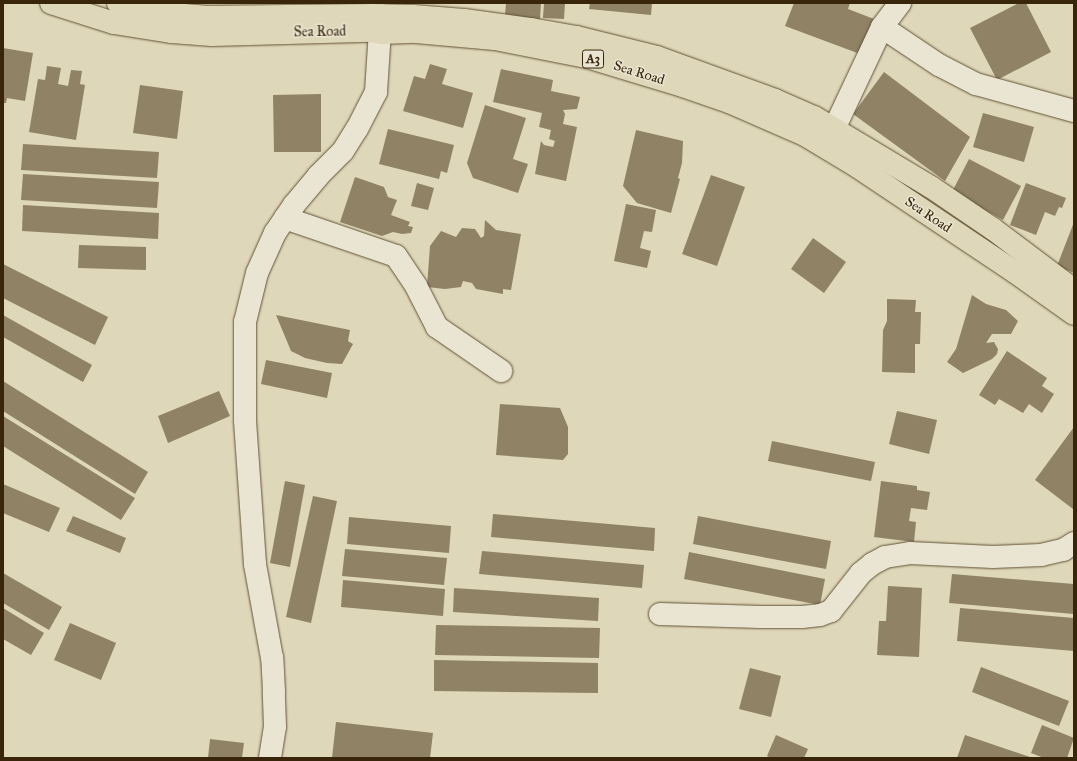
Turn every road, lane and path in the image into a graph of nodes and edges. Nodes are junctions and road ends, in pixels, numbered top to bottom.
1 (51, 3) edge
2 (118, 3) edge
3 (900, 3) edge
4 (413, 17) edge
5 (381, 24) junction
6 (882, 27) junction
7 (1074, 111) edge
8 (830, 138) junction
9 (285, 218) junction
10 (1074, 290) edge
11 (1074, 314) edge
12 (502, 371) dead end
13 (1074, 542) edge
14 (660, 614) dead end
15 (270, 758) edge

1 - 5 highway, Sea Road / A3
2 - 5 highway, Sea Road / A3
3 - 6 street
4 - 5 highway, Sea Road / A3
4 - 8 highway, Sea Road / A3
5 - 9 street
6 - 7 street
6 - 8 street
8 - 10 highway, Sea Road / A3
8 - 11 highway, Sea Road / A3
9 - 12 street
9 - 15 street
13 - 14 street

